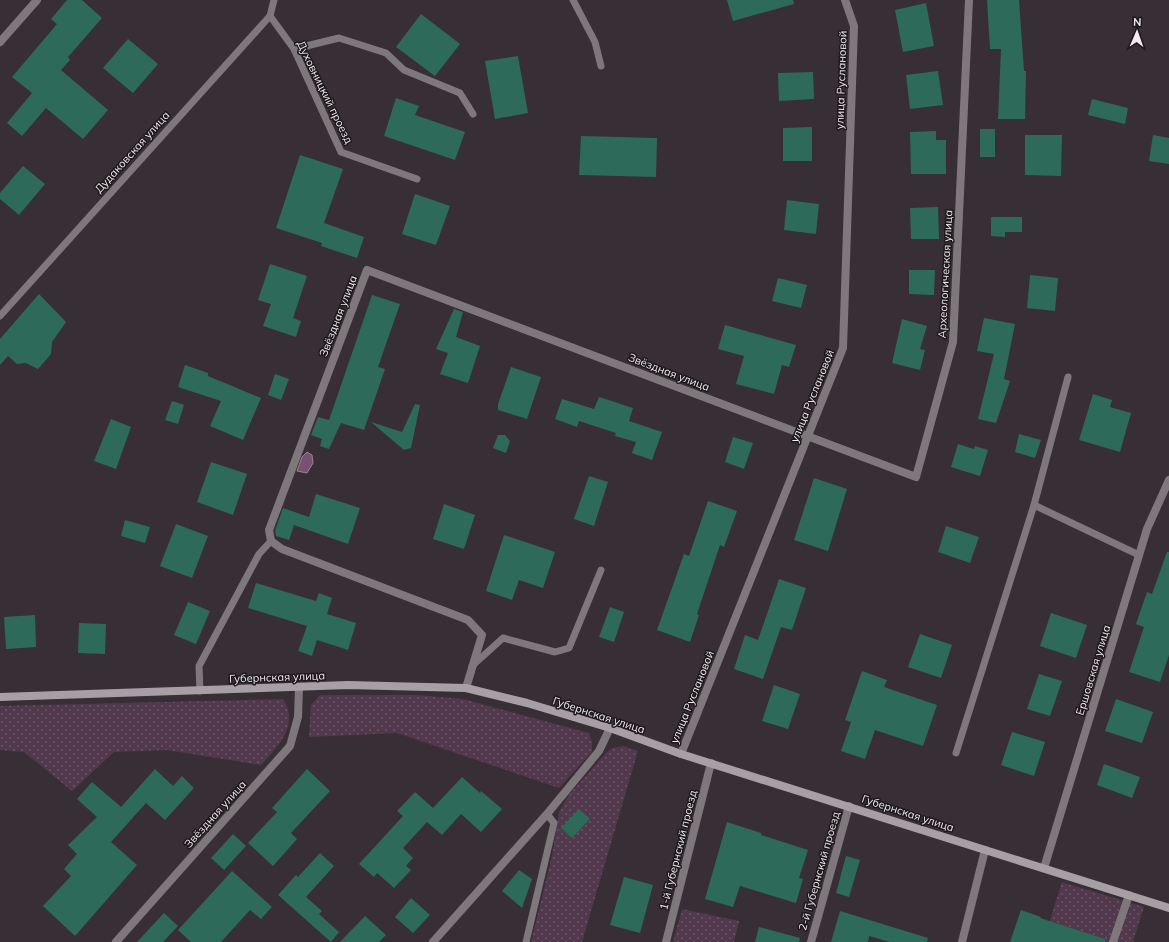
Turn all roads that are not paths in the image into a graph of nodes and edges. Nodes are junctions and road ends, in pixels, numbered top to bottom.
1 (37, 0) edge
2 (274, 0) edge
3 (573, 0) edge
4 (845, 0) edge
5 (969, 0) edge
6 (270, 16) junction
7 (0, 42) edge
8 (294, 49) junction
9 (601, 66) dead end
10 (473, 114) dead end
11 (417, 179) dead end
12 (0, 316) edge
13 (1068, 377) dead end
14 (808, 436) junction
15 (1169, 480) edge
16 (1034, 505) junction
17 (271, 541) junction
18 (1139, 555) junction
19 (602, 570) dead end
20 (472, 666) junction
21 (299, 687) junction
22 (466, 688) junction
23 (200, 691) junction
24 (0, 697) edge
25 (610, 728) junction
26 (956, 753) dead end
27 (681, 754) junction
28 (711, 763) junction
29 (849, 806) junction
30 (546, 814) junction
31 (985, 850) junction
32 (1044, 868) junction
33 (1129, 895) junction
34 (1169, 908) edge
35 (116, 942) edge
36 (433, 942) edge
37 (526, 942) edge
38 (666, 942) edge
39 (811, 942) edge
40 (962, 942) edge
41 (1114, 942) edge

1 - 7 street
2 - 6 lane, Дудаковская улица
3 - 9 lane
4 - 14 street, улица Руслановой
5 - 14 street, Археологическая улица
6 - 8 lane, Духовницкий проезд
6 - 12 lane, Дудаковская улица
8 - 10 lane
8 - 11 lane, Духовницкий проезд
13 - 16 lane
14 - 17 street, Звёздная улица
14 - 27 street, улица Руслановой
15 - 18 street, Ершовская улица
16 - 18 lane
16 - 26 lane
17 - 20 street
17 - 23 lane
18 - 32 street, Ершовская улица
19 - 20 lane
20 - 22 street
21 - 22 street, Губернская улица
21 - 23 street, Губернская улица
21 - 35 street, Звёздная улица
22 - 25 street, Губернская улица
23 - 24 street, Губернская улица
25 - 27 street, Губернская улица
25 - 30 street
27 - 28 street, Губернская улица
28 - 29 street, Губернская улица
28 - 38 street, 1-й Губернский проезд
29 - 31 street, Губернская улица
29 - 39 street, 2-й Губернский проезд
30 - 36 street
30 - 37 lane
31 - 32 street, Губернская улица
31 - 40 street
32 - 33 street, Губернская улица
33 - 34 street, Губернская улица
33 - 41 street

